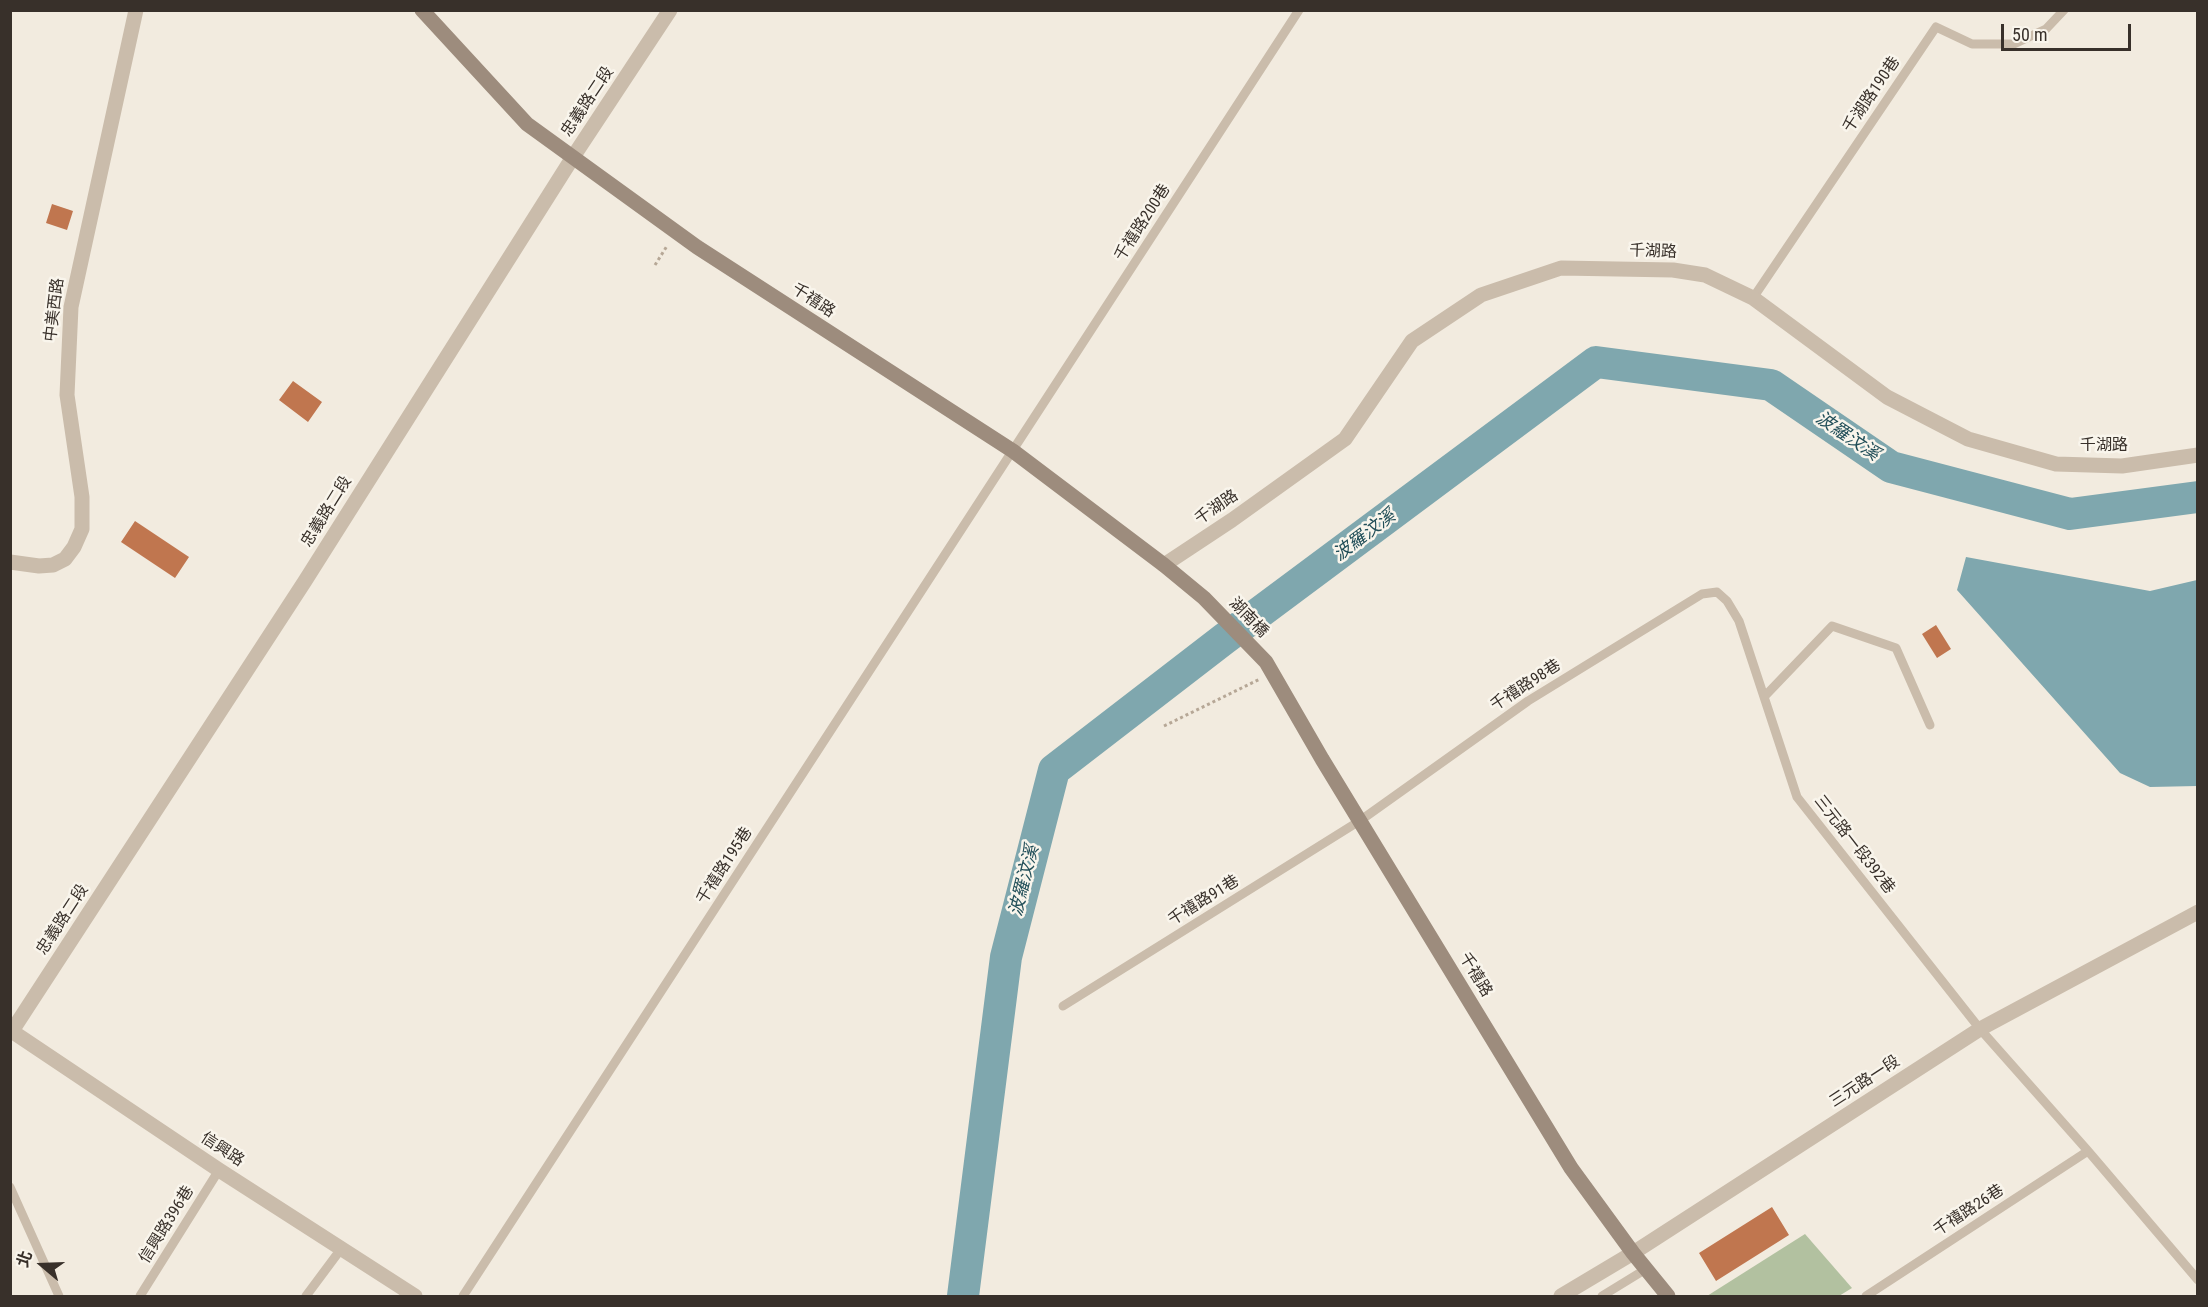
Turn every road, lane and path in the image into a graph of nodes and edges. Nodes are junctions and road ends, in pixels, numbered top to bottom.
1 (136, 10) edge
2 (422, 10) edge
3 (670, 10) edge
4 (1299, 10) edge
5 (2064, 10) edge
6 (573, 157) junction
7 (676, 231) junction
8 (655, 265) dead end
9 (1753, 298) junction
10 (1013, 451) junction
11 (2198, 455) edge
12 (10, 562) edge
13 (1164, 565) junction
14 (1717, 592) joint
15 (1204, 598) joint
16 (1269, 668) junction
17 (1764, 698) junction
18 (1930, 725) dead end
19 (1164, 726) dead end
20 (1360, 820) junction
21 (2198, 912) edge
22 (1063, 1006) dead end
23 (1980, 1029) junction
24 (11, 1030) edge
25 (2088, 1151) junction
26 (219, 1170) junction
27 (10, 1187) edge
28 (341, 1249) junction
29 (1633, 1253) junction
30 (1646, 1269) junction
31 (2198, 1280) edge
32 (60, 1296) edge
33 (140, 1296) edge
34 (306, 1296) edge
35 (415, 1296) edge
36 (463, 1296) edge
37 (1561, 1296) edge
38 (1602, 1296) edge
39 (1668, 1296) edge
40 (1866, 1296) edge

1 - 12 street, 中美西路
2 - 6 street, 千禧路
3 - 6 street, 忠義路二段
4 - 10 lane, 千禧路200巷
5 - 9 lane, 千湖路190巷
6 - 7 street, 千禧路
6 - 24 street, 忠義路二段
7 - 8 path
7 - 10 street, 千禧路
9 - 11 street, 千湖路
9 - 13 street, 千湖路
10 - 13 street, 千禧路
10 - 36 lane, 千禧路195巷
13 - 15 street, 千禧路
14 - 17 lane, 三元路一段392巷
14 - 20 lane, 千禧路98巷
15 - 16 street, 湖南橋
16 - 19 path
16 - 20 street, 千禧路
17 - 18 lane
17 - 23 lane, 三元路一段392巷
20 - 22 lane, 千禧路91巷
20 - 29 street, 千禧路
21 - 23 street, 三元路一段
23 - 25 lane, 三元路一段392巷
23 - 29 street, 三元路一段
24 - 26 street, 信興路
25 - 31 lane, 三元路一段392巷
25 - 40 lane, 千禧路26巷
26 - 28 street, 信興路
26 - 33 lane, 信興路396巷
27 - 32 lane
28 - 34 lane
28 - 35 street, 信興路
29 - 30 street, 千禧路
29 - 37 street, 三元路一段
30 - 38 lane
30 - 39 street, 千禧路

